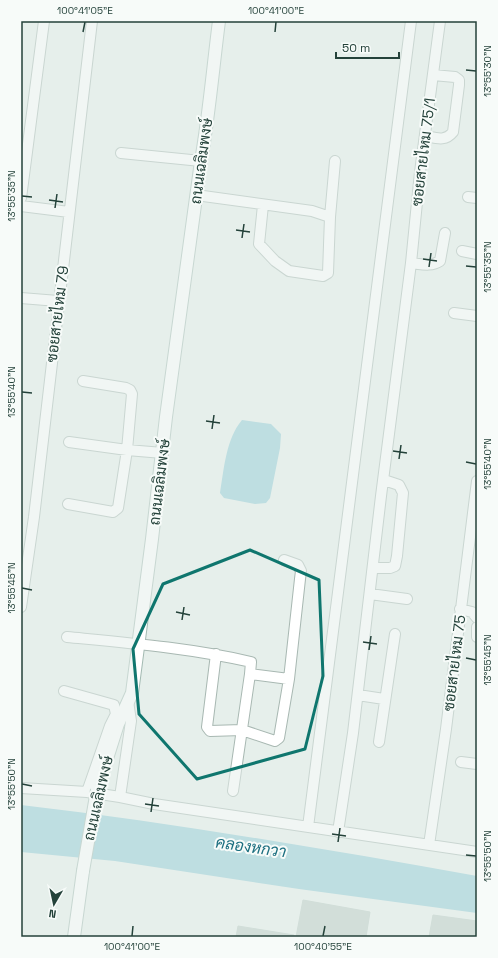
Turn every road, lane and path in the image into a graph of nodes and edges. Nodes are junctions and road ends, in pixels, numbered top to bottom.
1 (44, 21) edge
2 (92, 21) edge
3 (219, 21) edge
4 (411, 21) edge
5 (440, 21) edge
6 (433, 75) junction
7 (425, 136) junction
8 (121, 152) dead end
9 (201, 161) junction
10 (336, 161) dead end
11 (196, 195) junction
12 (21, 198) edge
13 (263, 205) junction
14 (21, 206) edge
15 (69, 212) junction
16 (330, 217) junction
17 (445, 233) dead end
18 (462, 252) dead end
19 (477, 254) edge
20 (411, 263) junction
21 (21, 298) edge
22 (58, 301) junction
23 (454, 313) dead end
24 (477, 316) edge
25 (83, 381) dead end
26 (69, 442) dead end
27 (127, 450) junction
28 (163, 453) junction
29 (384, 480) junction
30 (477, 481) edge
31 (68, 504) dead end
32 (474, 520) edge
33 (284, 560) dead end
34 (373, 568) junction
35 (370, 594) junction
36 (407, 599) dead end
37 (21, 608) edge
38 (460, 609) junction
39 (477, 618) edge
40 (477, 628) edge
41 (394, 634) dead end
42 (67, 637) dead end
43 (477, 637) edge
44 (138, 644) junction
45 (216, 654) junction
46 (250, 674) junction
47 (289, 679) junction
48 (64, 691) dead end
49 (358, 695) junction
50 (130, 697) junction
51 (384, 699) junction
52 (116, 714) junction
53 (242, 730) junction
54 (379, 742) dead end
55 (461, 762) dead end
56 (477, 764) edge
57 (21, 788) edge
58 (92, 791) junction
59 (233, 791) dead end
60 (120, 796) junction
61 (308, 827) junction
62 (338, 832) junction
63 (430, 846) junction
64 (475, 850) edge
65 (74, 937) edge

1 - 12 street
2 - 15 street, ซอยสายไหม 79
3 - 9 main road, ถนนเฉลิมพงษ์
4 - 61 street
5 - 6 street, ซอยสายไหม 75/1
6 - 7 street, ซอยสายไหม 75/1
6 - 7 street
7 - 20 street, ซอยสายไหม 75/1
8 - 9 street
9 - 11 main road, ถนนเฉลิมพงษ์
10 - 16 street
11 - 13 street
11 - 28 main road, ถนนเฉลิมพงษ์
13 - 16 street
13 - 16 street
14 - 15 street
15 - 22 street, ซอยสายไหม 79
17 - 20 street
18 - 19 street
20 - 29 street, ซอยสายไหม 75/1
21 - 22 street
22 - 37 street, ซอยสายไหม 79
23 - 24 street
25 - 27 street
26 - 27 street
27 - 28 street
27 - 31 street
28 - 44 main road, ถนนเฉลิมพงษ์
29 - 34 street, ซอยสายไหม 75/1
29 - 34 street
30 - 32 street, ซอยสายไหม 75
32 - 38 street, ซอยสายไหม 75
33 - 47 street
34 - 35 street, ซอยสายไหม 75/1
35 - 36 street
35 - 49 street, ซอยสายไหม 75/1
38 - 39 street
38 - 63 street, ซอยสายไหม 75
40 - 43 street
41 - 51 street
42 - 44 street
44 - 45 street
44 - 50 main road, ถนนเฉลิมพงษ์
45 - 46 street
45 - 53 street
46 - 47 street
46 - 53 street
47 - 53 street
48 - 52 street
49 - 51 street
49 - 62 street, ซอยสายไหม 75/1
50 - 52 street
50 - 58 main road, ถนนเฉลิมพงษ์
50 - 60 street
51 - 54 street
52 - 58 street
53 - 59 street
55 - 56 street
57 - 58 street
58 - 60 street
58 - 65 main road, ถนนเฉลิมพงษ์, bridge
60 - 61 street
61 - 62 street
62 - 63 street
63 - 64 street

